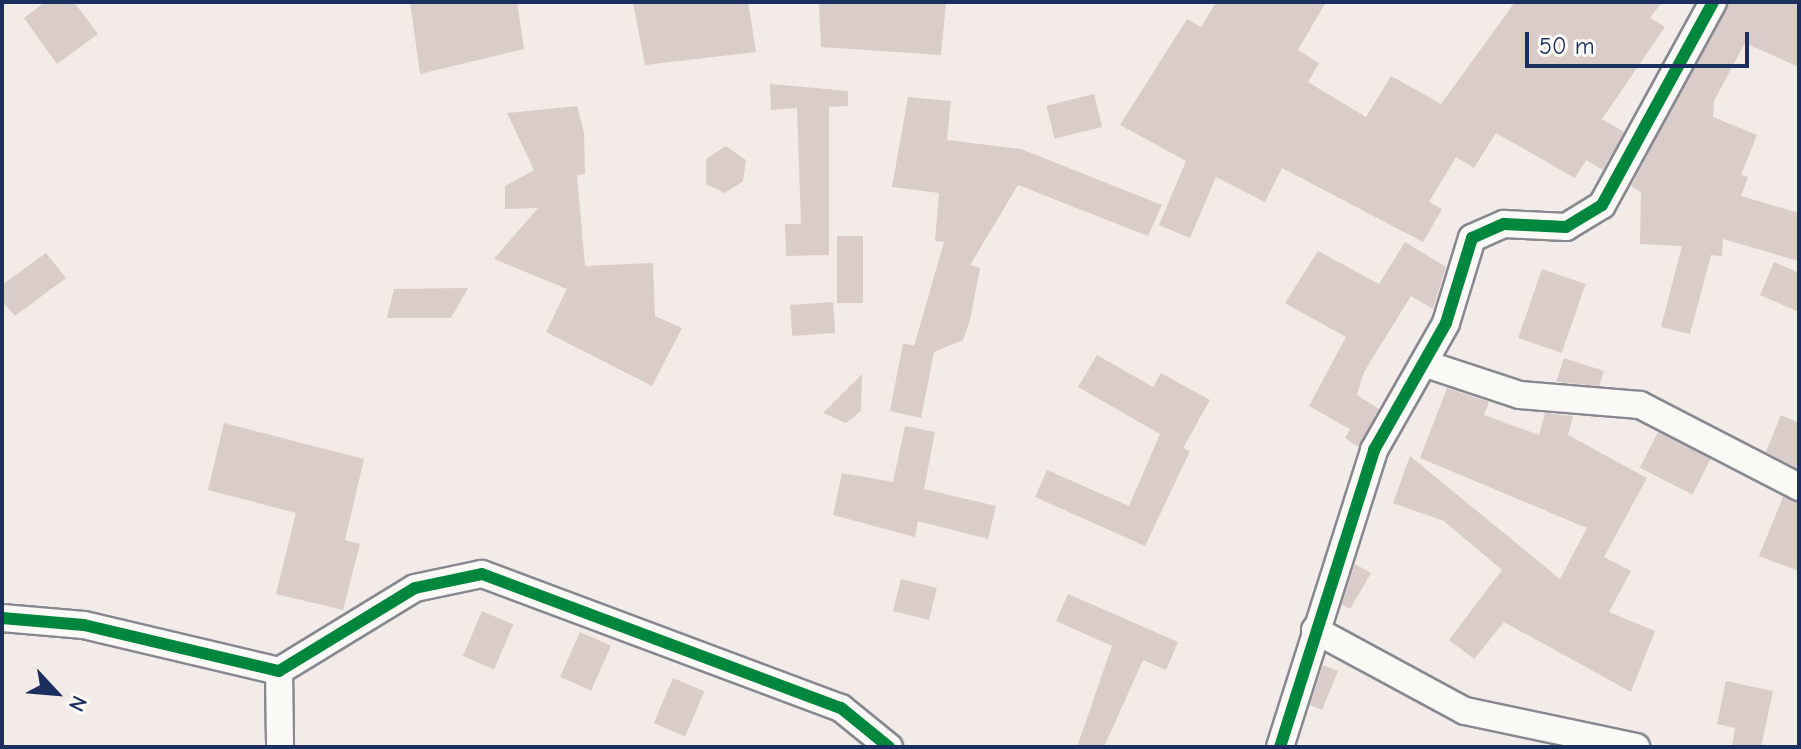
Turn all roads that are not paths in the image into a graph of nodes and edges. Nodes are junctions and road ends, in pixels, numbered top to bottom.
1 (1713, 2) edge
2 (1426, 364) junction
3 (1799, 487) edge
4 (2, 618) edge
5 (1315, 630) junction
6 (279, 671) junction
7 (280, 747) edge
8 (889, 747) edge
9 (1280, 747) edge
10 (1636, 747) edge

1 - 2 street
2 - 3 street
2 - 5 street
4 - 6 street
5 - 9 street
5 - 10 street
6 - 7 street
6 - 8 street

